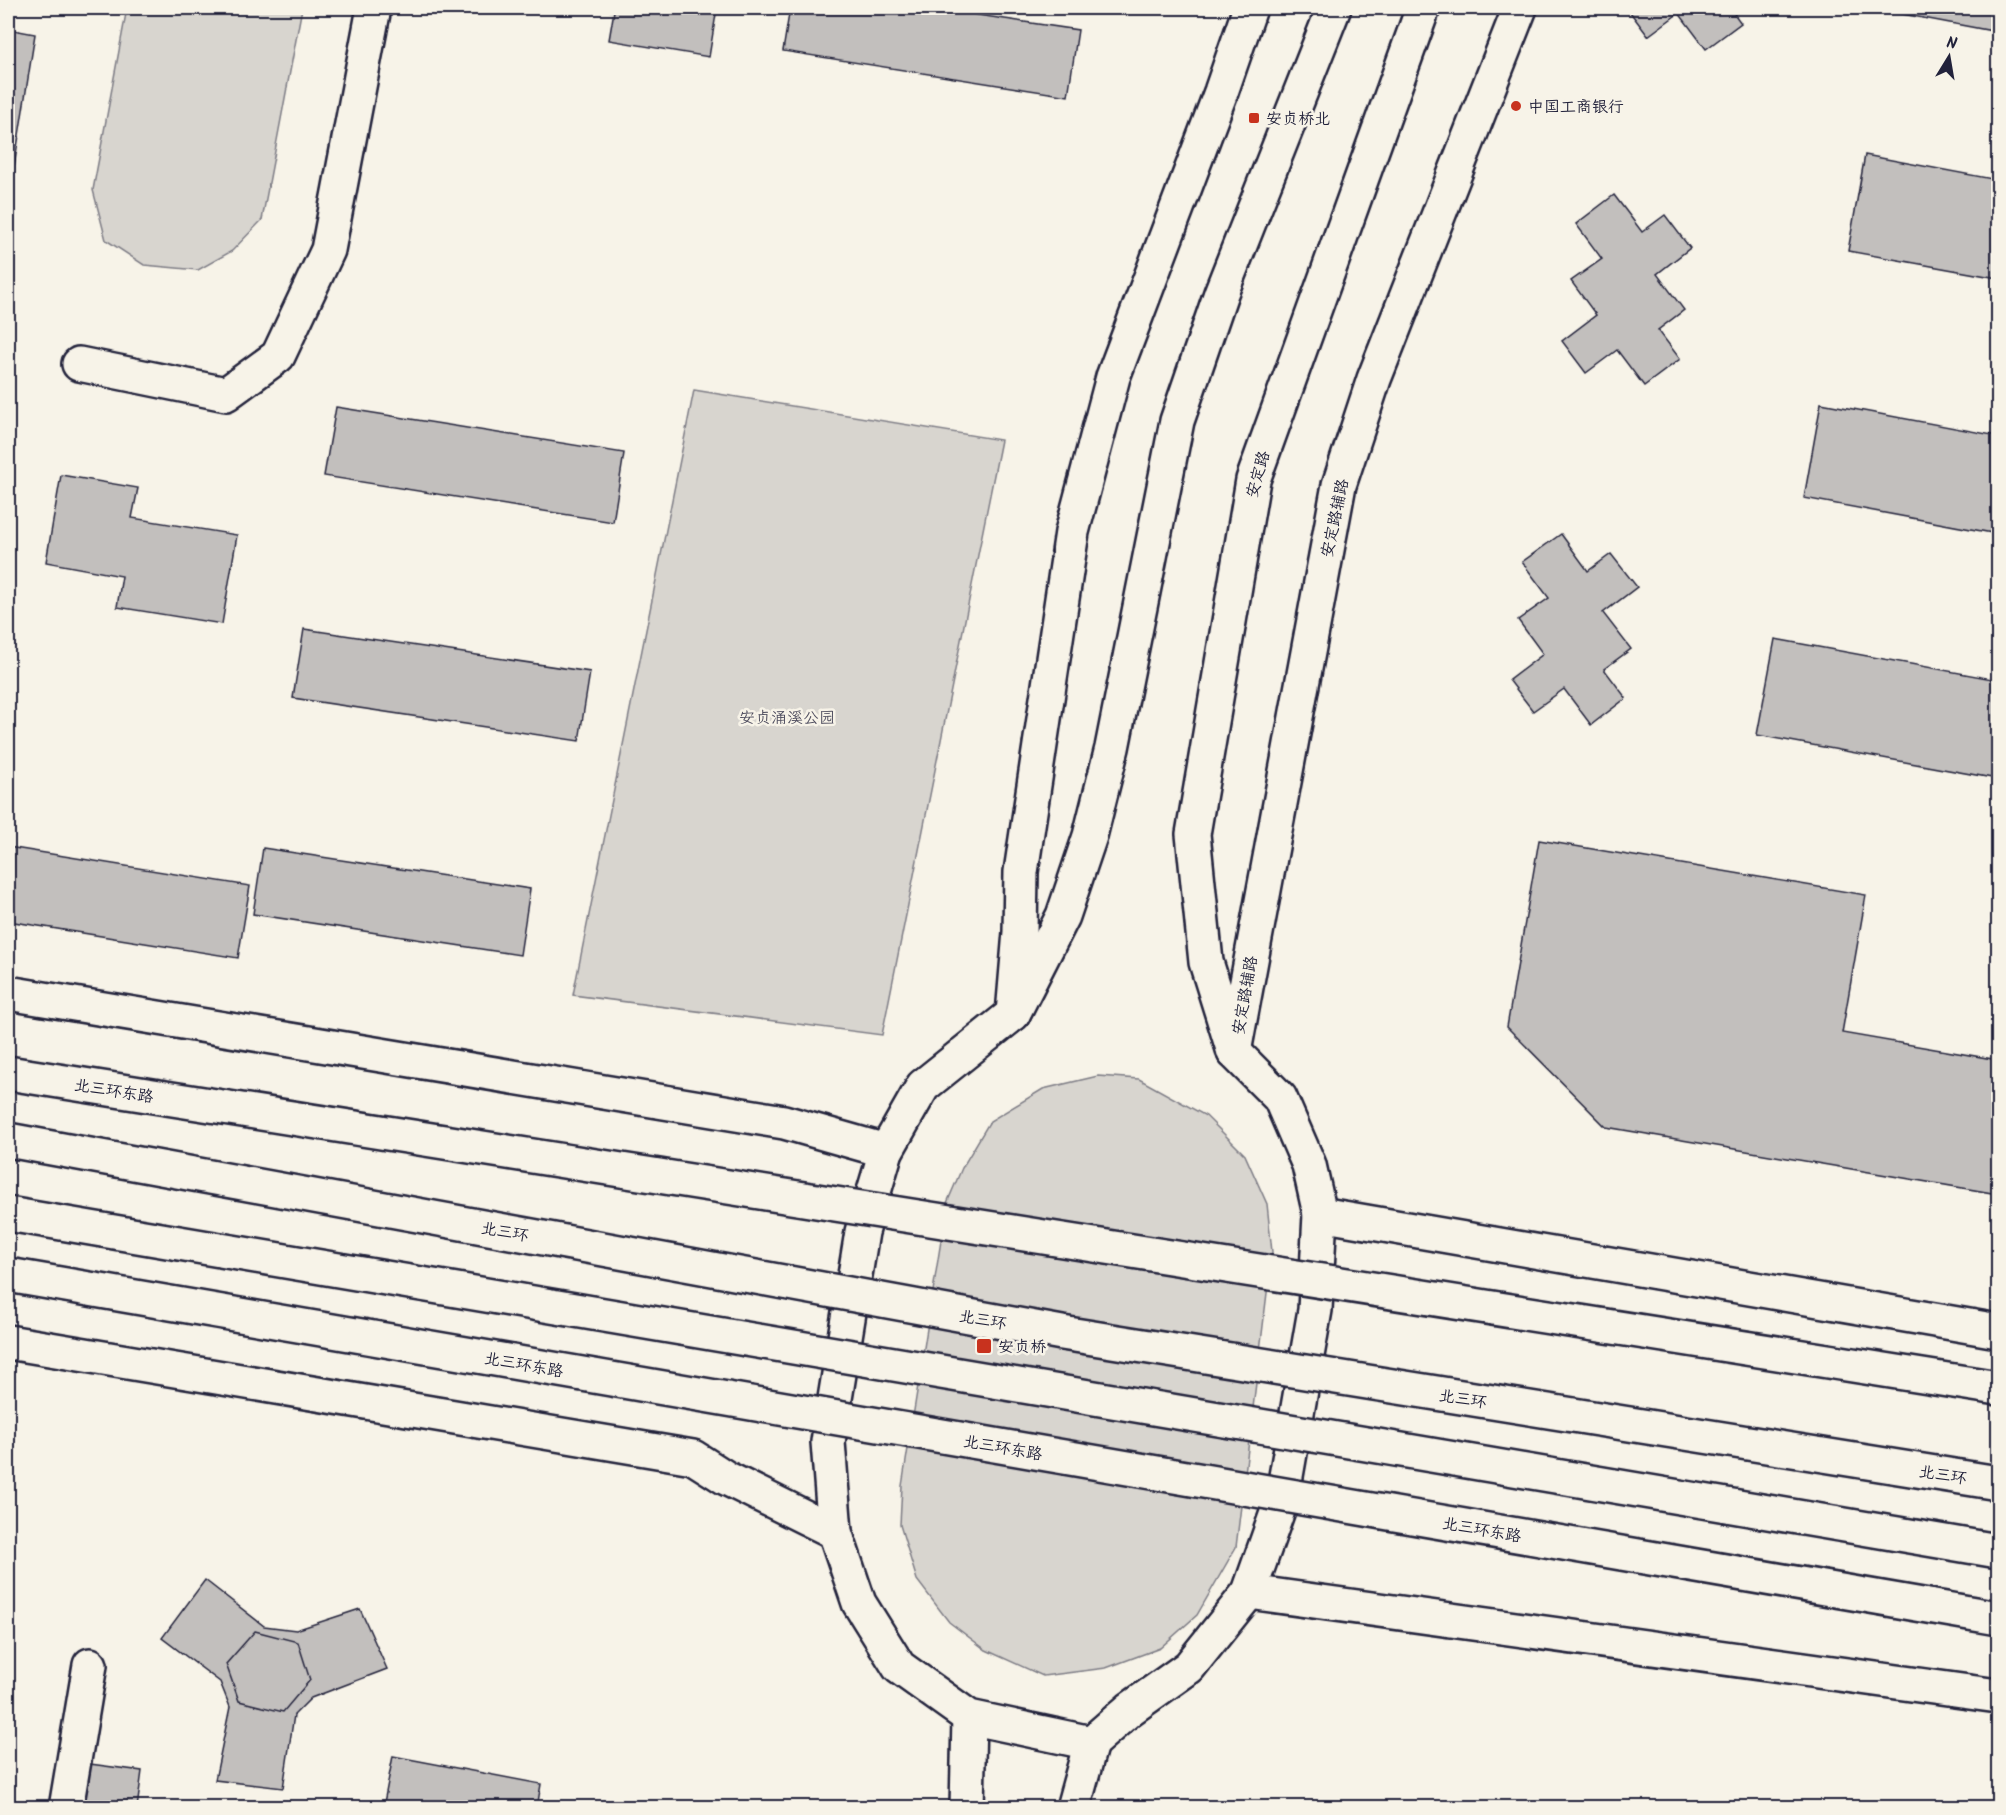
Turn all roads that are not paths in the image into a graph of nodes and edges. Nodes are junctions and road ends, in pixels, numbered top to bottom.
1 (374, 8) edge
2 (1250, 8) edge
3 (1334, 8) edge
4 (1423, 8) edge
5 (1520, 8) edge
6 (80, 364) dead end
7 (8, 993) edge
8 (1012, 1014) junction
9 (1234, 1052) junction
10 (8, 1073) edge
11 (8, 1140) edge
12 (886, 1151) junction
13 (8, 1214) edge
14 (1320, 1214) junction
15 (8, 1275) edge
16 (1998, 1331) edge
17 (8, 1342) edge
18 (1998, 1388) edge
19 (1998, 1483) edge
20 (835, 1532) junction
21 (1998, 1551) edge
22 (1249, 1592) junction
23 (1998, 1618) edge
24 (90, 1665) dead end
25 (1998, 1696) edge
26 (969, 1717) junction
27 (1091, 1743) junction
28 (66, 1808) edge
29 (967, 1808) edge
30 (1073, 1808) edge

1 - 6 main road
2 - 8 main road
3 - 8 main road
4 - 9 main road, 安定路
5 - 9 main road, 安定路辅路
7 - 12 main road
8 - 12 main road
9 - 14 main road
10 - 18 main road, 北三环东路, bridge
11 - 19 main road, 北三环, bridge
12 - 20 main road
13 - 21 main road, bridge
14 - 16 main road
14 - 22 main road
15 - 23 main road, 北三环东路, bridge
17 - 20 main road
20 - 26 main road
22 - 25 main road
22 - 27 main road
24 - 28 main road
26 - 27 main road
26 - 29 main road
27 - 30 main road

